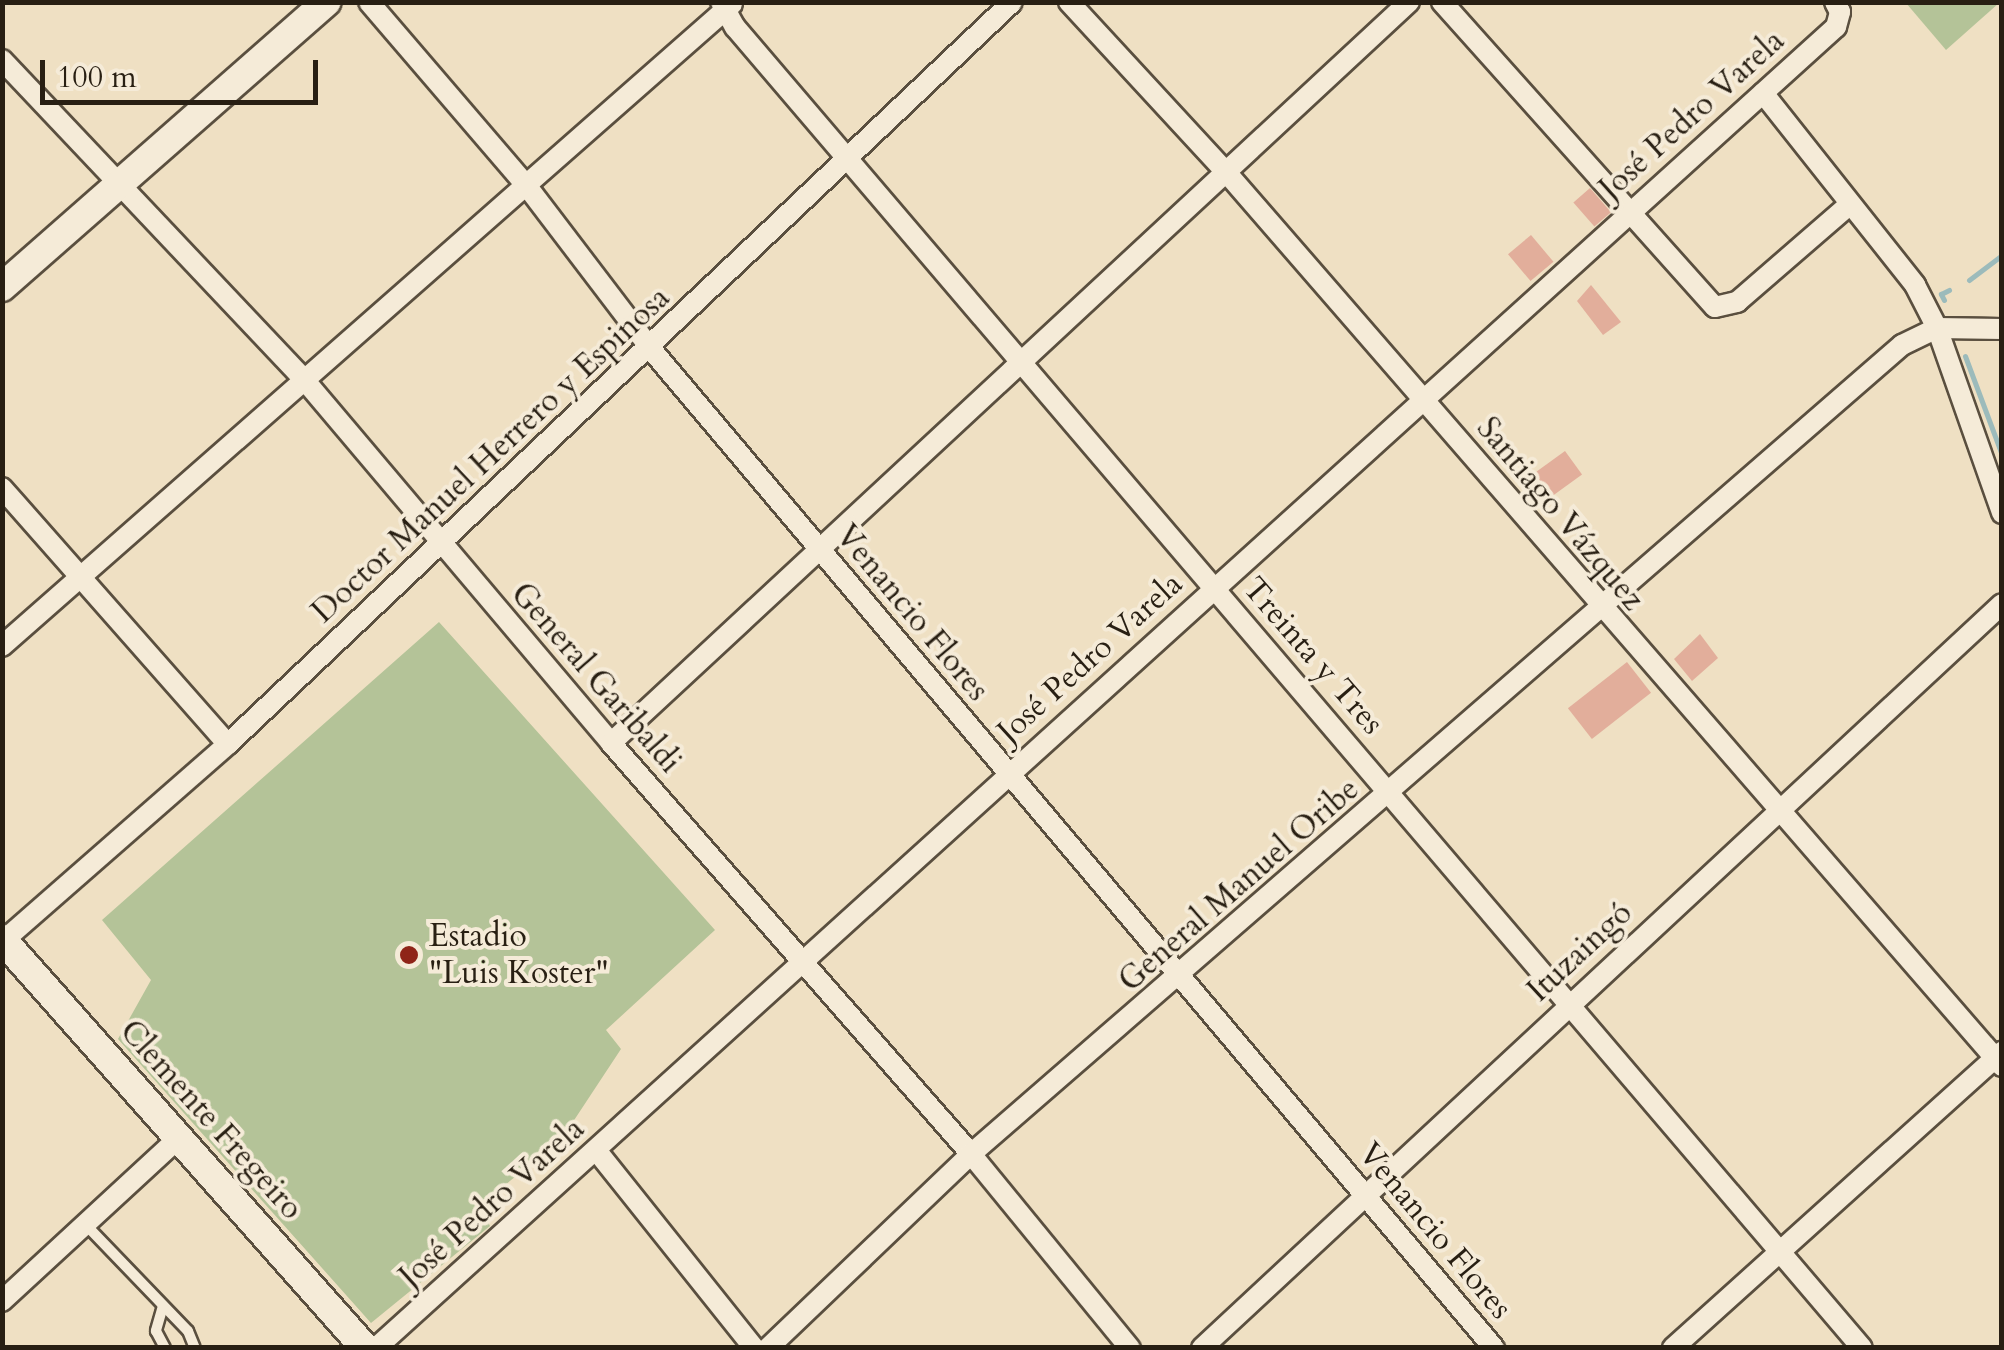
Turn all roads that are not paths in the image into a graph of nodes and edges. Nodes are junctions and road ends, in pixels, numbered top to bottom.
1 (326, 2) edge
2 (1012, 2) edge
3 (1069, 2) edge
4 (1409, 2) edge
5 (1442, 2) edge
6 (372, 4) edge
7 (726, 5) edge
8 (1837, 7) edge
9 (2, 60) edge
10 (1763, 92) junction
11 (849, 160) junction
12 (1226, 172) junction
13 (120, 183) junction
14 (526, 185) junction
15 (1849, 205) junction
16 (1631, 209) junction
17 (2, 287) edge
18 (1937, 328) junction
19 (2002, 329) edge
20 (650, 348) junction
21 (1022, 364) junction
22 (307, 382) junction
23 (1423, 398) junction
24 (2, 488) edge
25 (2002, 513) edge
26 (441, 543) junction
27 (820, 551) junction
28 (80, 578) junction
29 (1213, 587) junction
30 (2002, 604) edge
31 (1601, 610) junction
32 (2, 646) edge
33 (228, 744) junction
34 (611, 744) junction
35 (1007, 774) junction
36 (1392, 793) junction
37 (1777, 811) junction
38 (3, 941) edge
39 (804, 960) junction
40 (1180, 976) junction
41 (1568, 1004) junction
42 (1999, 1059) edge
43 (180, 1137) junction
44 (596, 1150) junction
45 (972, 1154) junction
46 (1364, 1196) junction
47 (86, 1225) junction
48 (1780, 1252) junction
49 (2, 1301) edge
50 (163, 1306) junction
51 (165, 1348) edge
52 (195, 1348) edge
53 (365, 1348) edge
54 (376, 1348) edge
55 (754, 1348) edge
56 (768, 1348) edge
57 (1130, 1348) edge
58 (1202, 1348) edge
59 (1494, 1348) edge
60 (1673, 1348) edge
61 (1862, 1348) edge

1 - 13 street
2 - 11 street, Doctor Manuel Herrero y Espinosa
3 - 12 street, Santiago Vázquez
4 - 12 street
5 - 16 street
6 - 14 street, Venancio Flores
7 - 11 street, Treinta y Tres
7 - 14 street
8 - 10 street, José Pedro Varela
9 - 13 street, General Garibaldi
10 - 15 street
10 - 16 street, José Pedro Varela
11 - 20 street, Doctor Manuel Herrero y Espinosa
11 - 21 street, Treinta y Tres
12 - 21 street
12 - 23 street, Santiago Vázquez
13 - 17 street
13 - 22 street, General Garibaldi
14 - 20 street, Venancio Flores
14 - 22 street
15 - 16 street
15 - 18 street
16 - 23 street, José Pedro Varela
18 - 19 street, General Manuel Oribe
18 - 25 street
18 - 31 street, General Manuel Oribe
20 - 26 street, Doctor Manuel Herrero y Espinosa
20 - 27 street, Venancio Flores
21 - 27 street
21 - 29 street, Treinta y Tres
22 - 26 street, General Garibaldi
22 - 28 street
23 - 29 street, José Pedro Varela
23 - 31 street, Santiago Vázquez
24 - 28 street
26 - 33 street, Doctor Manuel Herrero y Espinosa
26 - 34 street, General Garibaldi
27 - 34 street
27 - 35 street, Venancio Flores
28 - 32 street
28 - 33 street
29 - 35 street, José Pedro Varela
29 - 36 street, Treinta y Tres
30 - 37 street, Ituzaingó
31 - 36 street, General Manuel Oribe
31 - 37 street, Santiago Vázquez
33 - 38 street, Doctor Manuel Herrero y Espinosa
34 - 39 street, General Garibaldi
35 - 39 street, José Pedro Varela
35 - 40 street, Venancio Flores
36 - 40 street, General Manuel Oribe
36 - 41 street, Treinta y Tres
37 - 41 street, Ituzaingó
37 - 42 street, Santiago Vázquez
38 - 43 street, Clemente Fregeiro
39 - 44 street, José Pedro Varela
39 - 45 street, General Garibaldi
40 - 45 street, General Manuel Oribe
40 - 46 street, Venancio Flores
41 - 46 street, Ituzaingó
41 - 48 street, Treinta y Tres
42 - 48 street
43 - 47 street
43 - 53 street, Clemente Fregeiro
44 - 54 street, José Pedro Varela
44 - 55 street
45 - 56 street, General Manuel Oribe
45 - 57 street, General Garibaldi
46 - 58 street, Ituzaingó
46 - 59 street, Venancio Flores
47 - 49 street
47 - 50 lane
48 - 60 street
48 - 61 street, Treinta y Tres
50 - 51 lane
50 - 52 lane

